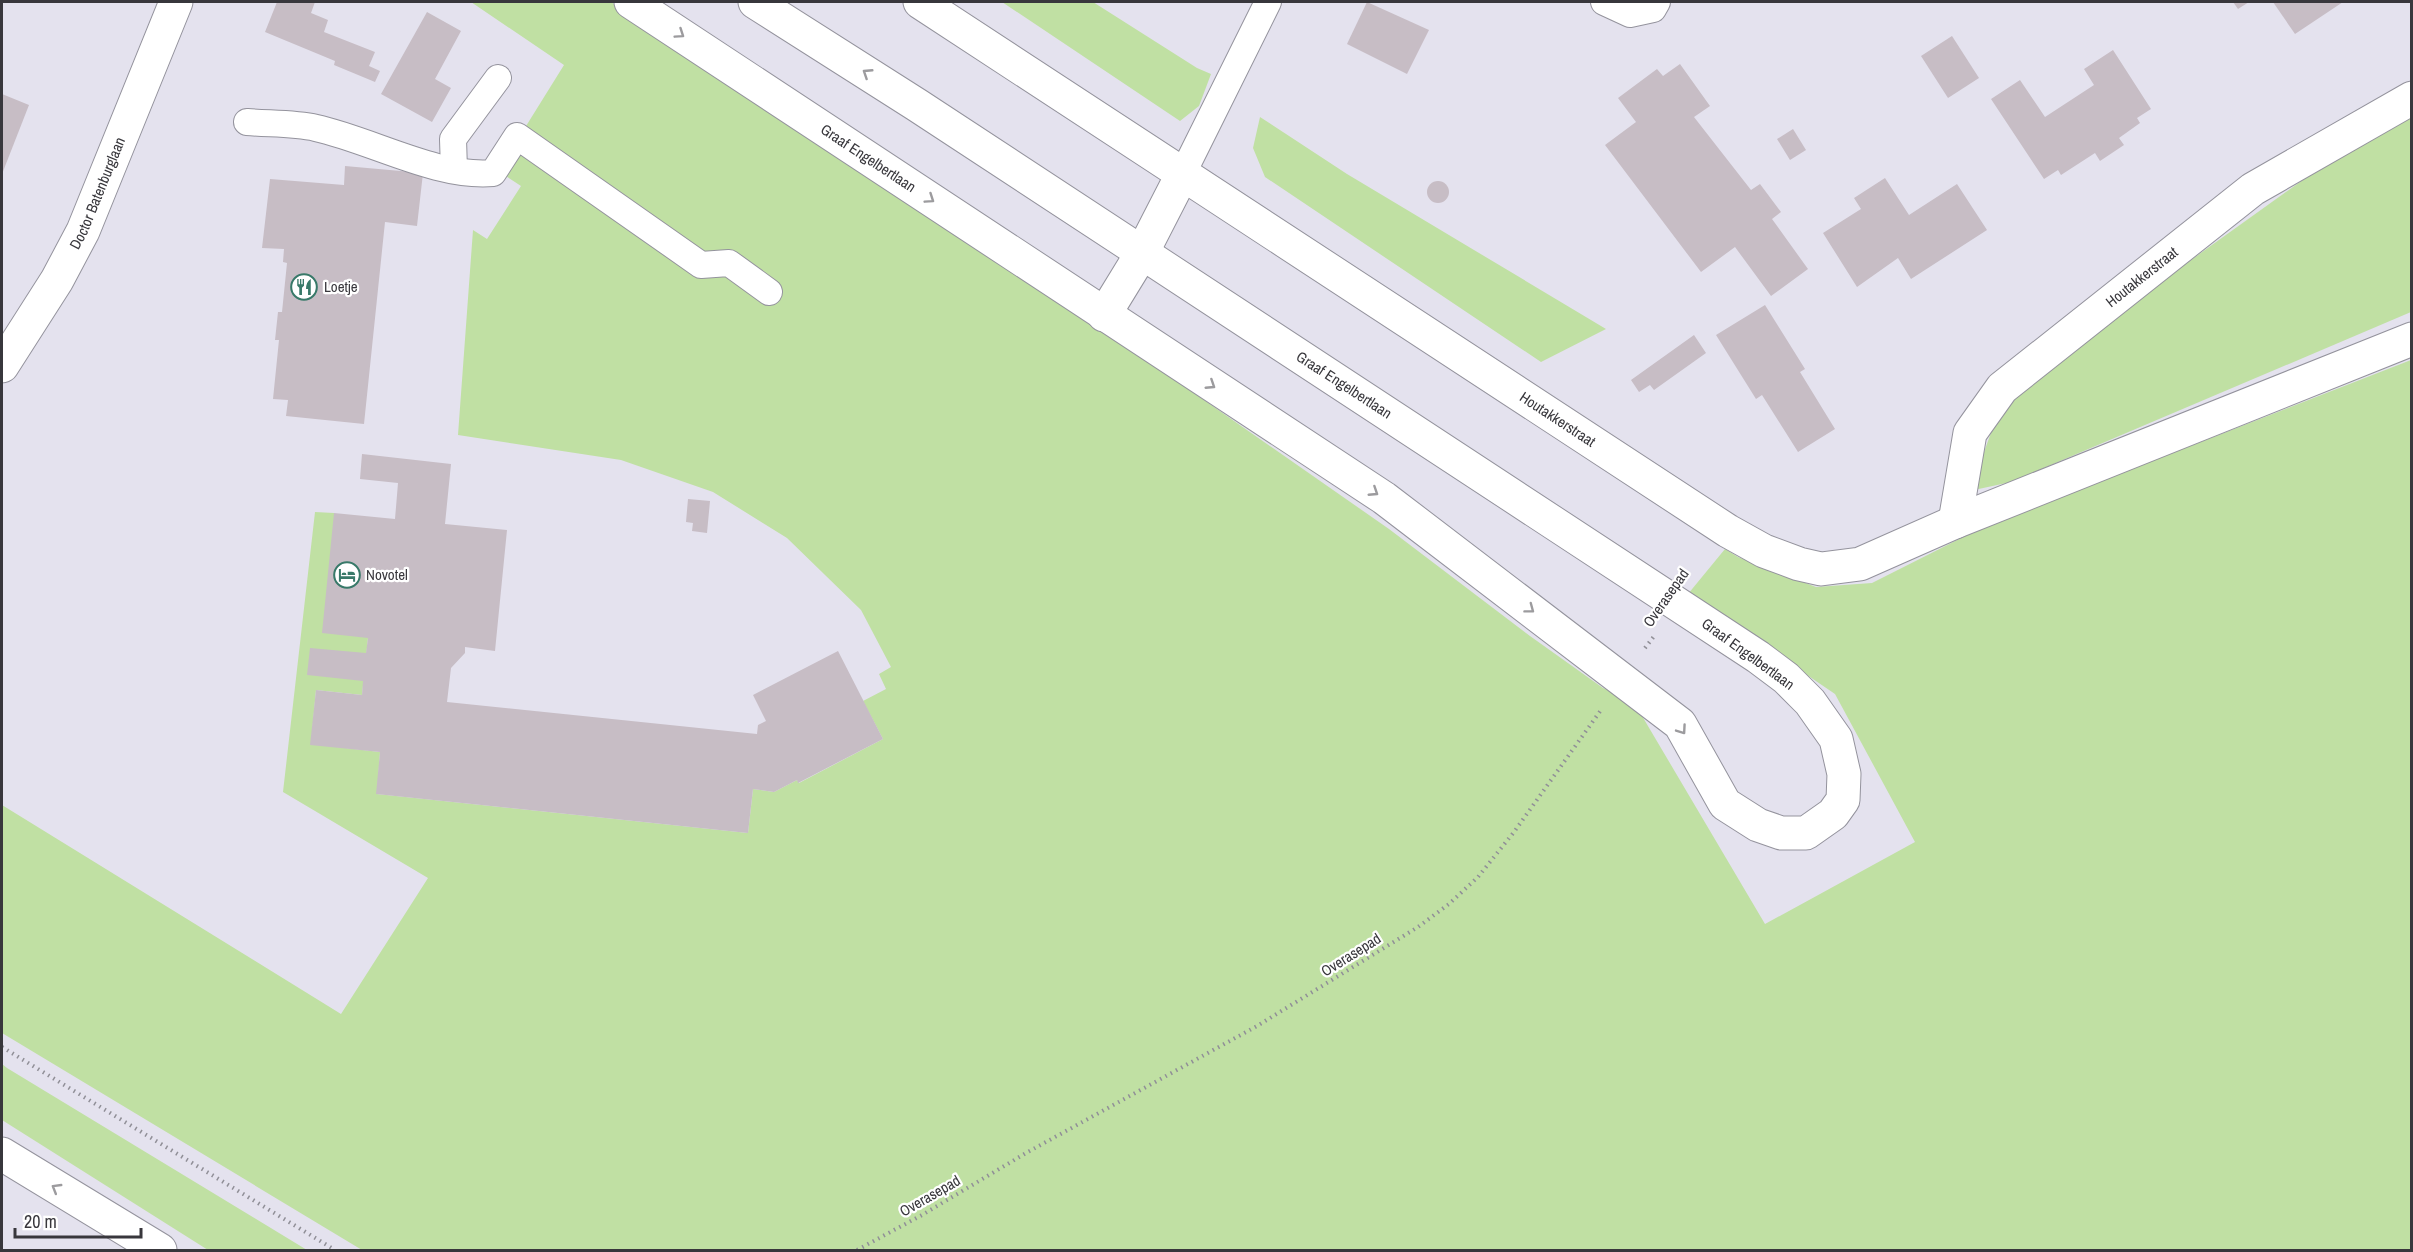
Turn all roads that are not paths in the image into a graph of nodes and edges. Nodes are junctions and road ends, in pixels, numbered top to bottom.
1 (631, 2) edge
2 (755, 2) edge
3 (920, 2) edge
4 (1268, 2) edge
5 (1604, 2) edge
6 (1657, 2) edge
7 (180, 10) edge
8 (498, 78) dead end
9 (2412, 98) edge
10 (247, 122) dead end
11 (454, 170) junction
12 (1183, 173) junction
13 (1142, 253) junction
14 (770, 292) dead end
15 (1104, 315) junction
16 (2412, 339) edge
17 (2, 366) edge
18 (1955, 522) junction
19 (2, 1154) edge
20 (160, 1251) edge

1 -> 15 street, Graaf Engelbertlaan
13 -> 2 street, Graaf Engelbertlaan
3 - 12 street
4 - 12 lane
5 - 6 lane
7 - 17 street, Doctor Batenburglaan
8 - 11 lane
9 - 18 street, Houtakkerstraat
10 - 11 lane
11 - 14 lane
12 - 13 street
12 - 18 street, Houtakkerstraat
13 - 15 street
15 -> 13 street, Graaf Engelbertlaan
16 - 18 street, Houtakkerstraat
20 -> 19 street

